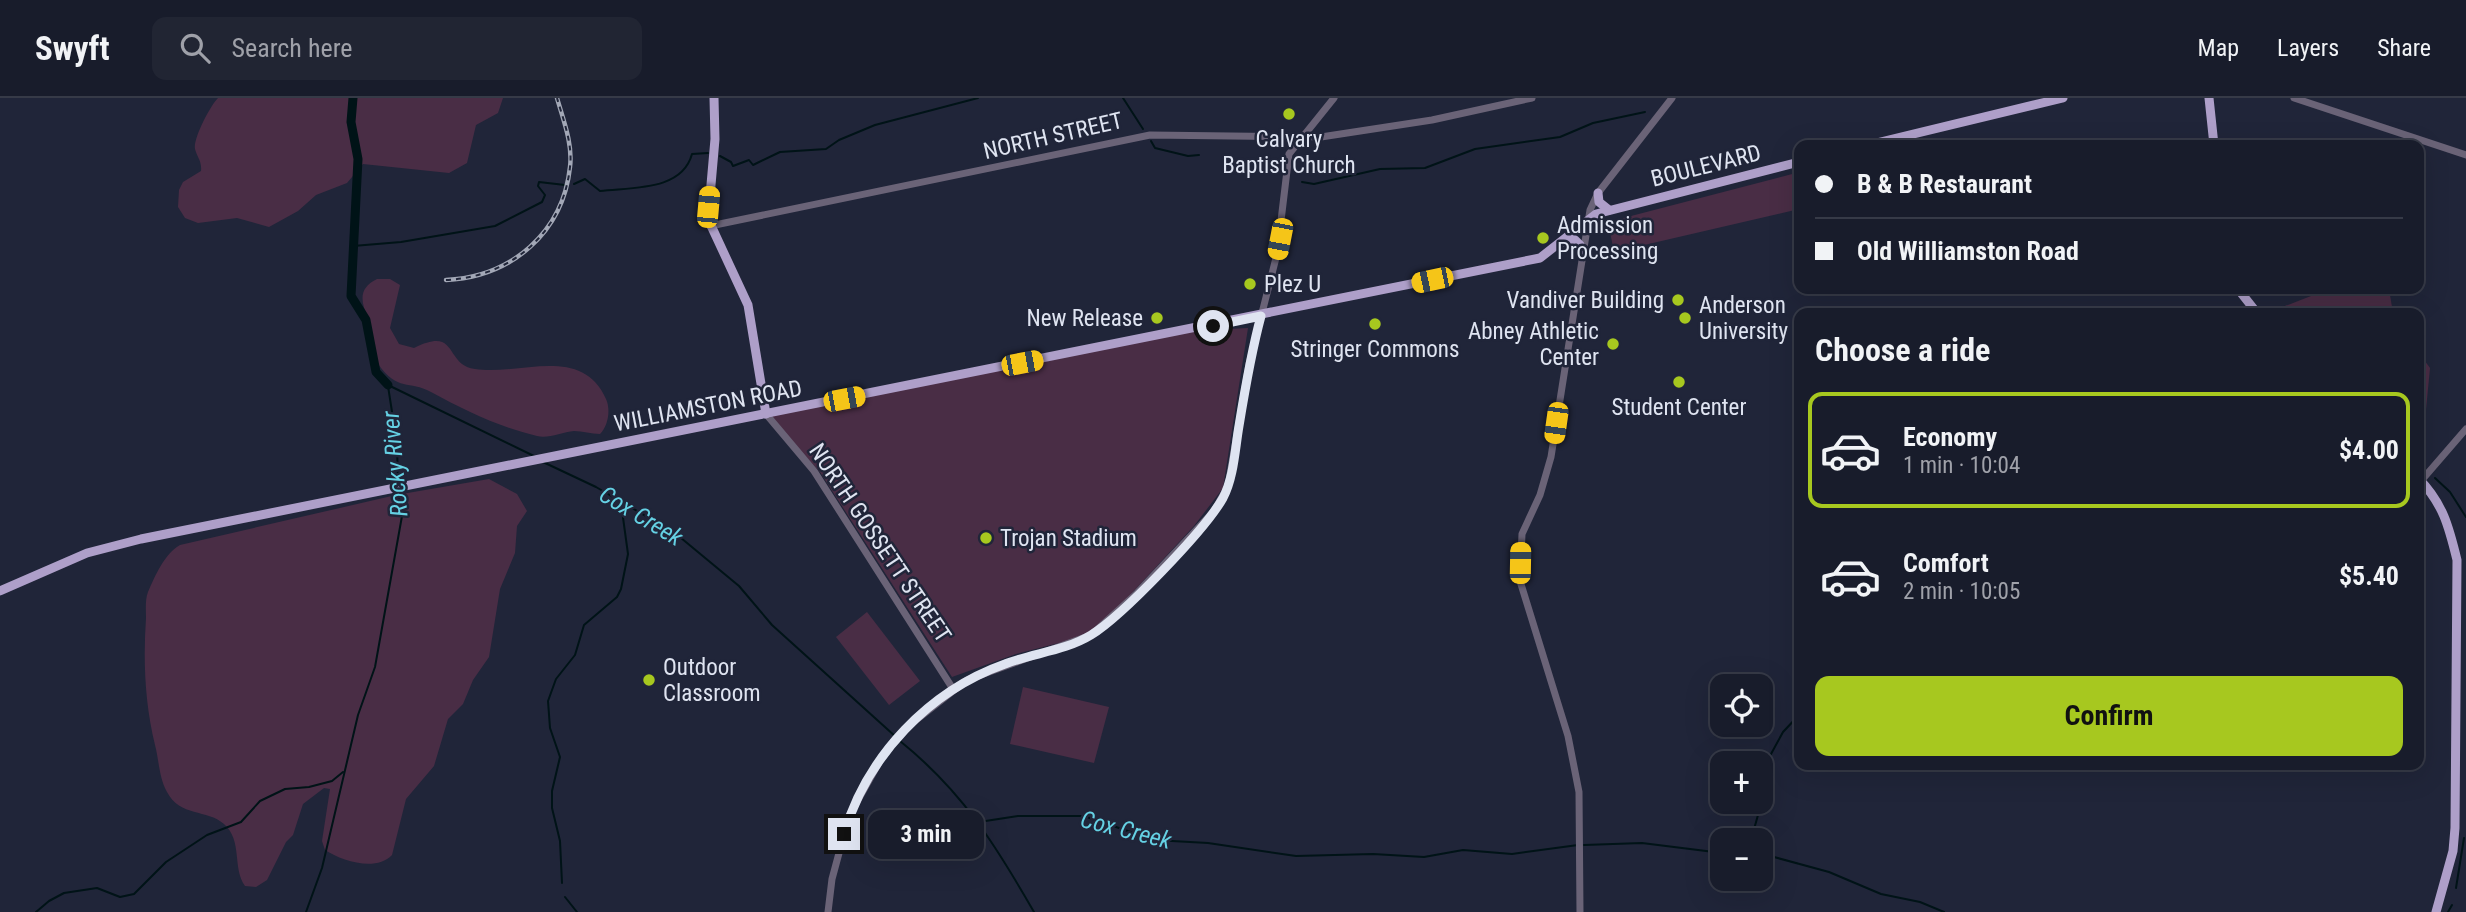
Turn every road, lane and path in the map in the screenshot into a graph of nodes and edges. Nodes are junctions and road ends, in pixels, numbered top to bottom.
1 (714, 98) edge
2 (1334, 98) edge
3 (1532, 98) edge
4 (1672, 98) edge
5 (2063, 98) edge
6 (2209, 98) edge
7 (2294, 98) edge
8 (1300, 138) junction
9 (1889, 140) edge
10 (2213, 140) edge
11 (2421, 140) edge
12 (2424, 141) edge
13 (2466, 155) edge
14 (1794, 163) edge
15 (1598, 193) junction
16 (1622, 206) joint
17 (1609, 209) junction
18 (1587, 220) junction
19 (710, 226) junction
20 (1560, 243) junction
21 (1582, 257) junction
22 (2242, 294) edge
23 (2253, 308) edge
24 (1261, 316) junction
25 (766, 414) junction
26 (2466, 429) edge
27 (2424, 476) edge
28 (2424, 484) edge
29 (0, 590) edge
30 (953, 689) junction
31 (828, 912) edge
32 (1580, 912) edge
33 (2436, 912) edge

1 - 19 main road
2 - 8 street
3 - 8 street, NORTH STREET
4 - 15 street
5 - 9 main road
6 - 10 main road
7 - 11 street
8 - 19 street, NORTH STREET
8 - 24 street
12 - 13 street
14 - 16 main road, BOULEVARD
15 - 17 main road
15 - 18 street
16 - 17 main road, WILLIAMSTON ROAD
17 - 18 main road, WILLIAMSTON ROAD
18 - 20 main road, WILLIAMSTON ROAD
18 - 21 street
19 - 25 main road
20 - 21 main road
20 - 24 main road, WILLIAMSTON ROAD
21 - 32 street
22 - 23 main road
24 - 25 main road, WILLIAMSTON ROAD
24 - 30 street
25 - 29 main road, WILLIAMSTON ROAD
25 - 30 street, NORTH GOSSETT STREET
26 - 27 street
28 - 33 main road
30 - 31 street

